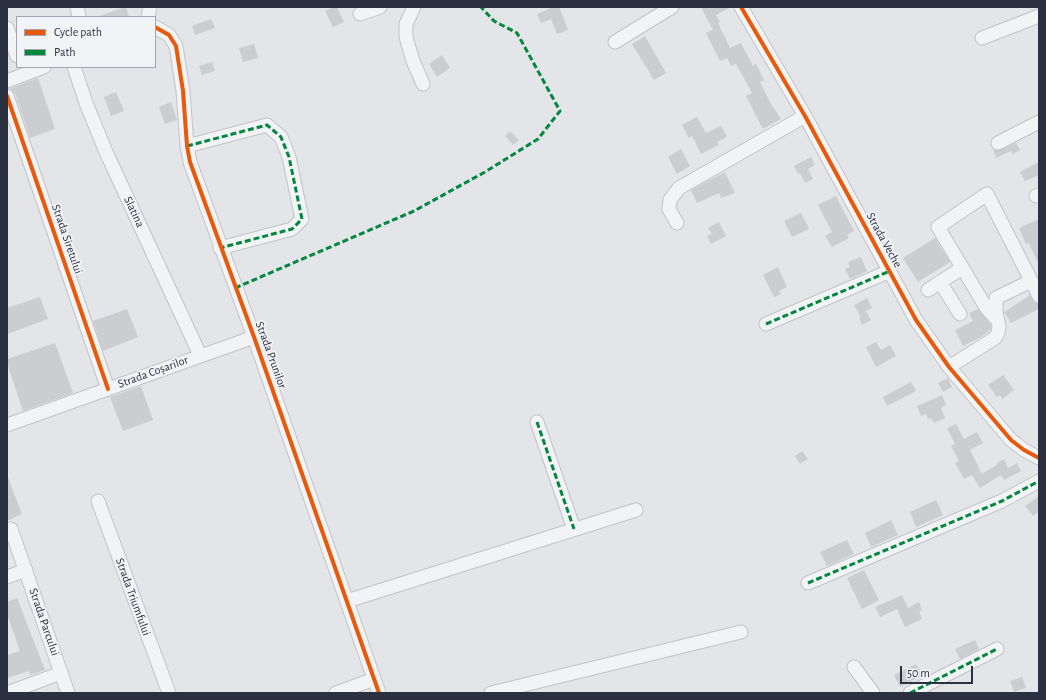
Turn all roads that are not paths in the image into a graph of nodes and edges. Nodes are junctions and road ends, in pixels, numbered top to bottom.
1 (380, 7) edge
2 (414, 7) edge
3 (672, 7) edge
4 (741, 7) edge
5 (360, 14) dead end
6 (1039, 16) edge
7 (7, 28) edge
8 (156, 28) edge
9 (982, 38) dead end
10 (615, 42) dead end
11 (16, 53) edge
12 (38, 68) edge
13 (74, 68) edge
14 (22, 71) edge
15 (7, 81) edge
16 (424, 84) dead end
17 (7, 96) edge
18 (805, 116) junction
19 (1039, 122) edge
20 (998, 143) dead end
21 (186, 146) junction
22 (677, 223) dead end
23 (220, 248) junction
24 (962, 268) junction
25 (890, 271) junction
26 (1031, 281) junction
27 (940, 282) junction
28 (928, 290) dead end
29 (1039, 296) edge
30 (960, 314) dead end
31 (997, 320) junction
32 (766, 324) dead end
33 (254, 337) junction
34 (200, 355) junction
35 (949, 367) junction
36 (108, 389) junction
37 (537, 422) dead end
38 (7, 425) edge
39 (1039, 458) edge
40 (1039, 482) edge
41 (98, 501) dead end
42 (636, 510) dead end
43 (11, 529) dead end
44 (574, 529) junction
45 (26, 570) junction
46 (7, 577) edge
47 (808, 583) dead end
48 (347, 601) junction
49 (741, 632) dead end
50 (997, 649) dead end
51 (854, 667) dead end
52 (61, 673) junction
53 (374, 679) junction
54 (7, 693) edge
55 (68, 693) edge
56 (169, 693) edge
57 (336, 693) edge
58 (380, 693) edge
59 (491, 693) edge
60 (873, 693) edge
61 (910, 693) edge

1 - 5 street
2 - 16 street
3 - 10 street
4 - 18 street, Strada Veche
6 - 9 street
7 - 11 street
8 - 21 street, Strada Prunilor
12 - 14 street
13 - 34 street, Slatina
14 - 15 street
17 - 36 street, Strada Siretului
18 - 22 street
18 - 25 street, Strada Veche
19 - 20 street
21 - 23 street, Strada Prunilor
21 - 23 street
23 - 33 street, Strada Prunilor
24 - 26 street
24 - 27 street
24 - 31 street
25 - 32 street
25 - 35 street, Strada Veche
26 - 29 street
26 - 31 street
27 - 28 street
27 - 30 street
31 - 35 street
33 - 34 street, Strada Coșarilor
33 - 48 street, Strada Prunilor
34 - 36 street, Strada Coșarilor
35 - 39 street, Strada Veche
36 - 38 street, Strada Coșarilor
37 - 44 street
40 - 47 street
41 - 56 street, Strada Triumfului
42 - 44 street
43 - 45 street, Strada Parcului
44 - 48 street
45 - 46 street
45 - 52 street, Strada Parcului
48 - 53 street, Strada Prunilor
49 - 59 street
50 - 61 street
51 - 60 street
52 - 54 street
52 - 55 street, Strada Parcului
53 - 57 street
53 - 58 street, Strada Prunilor

